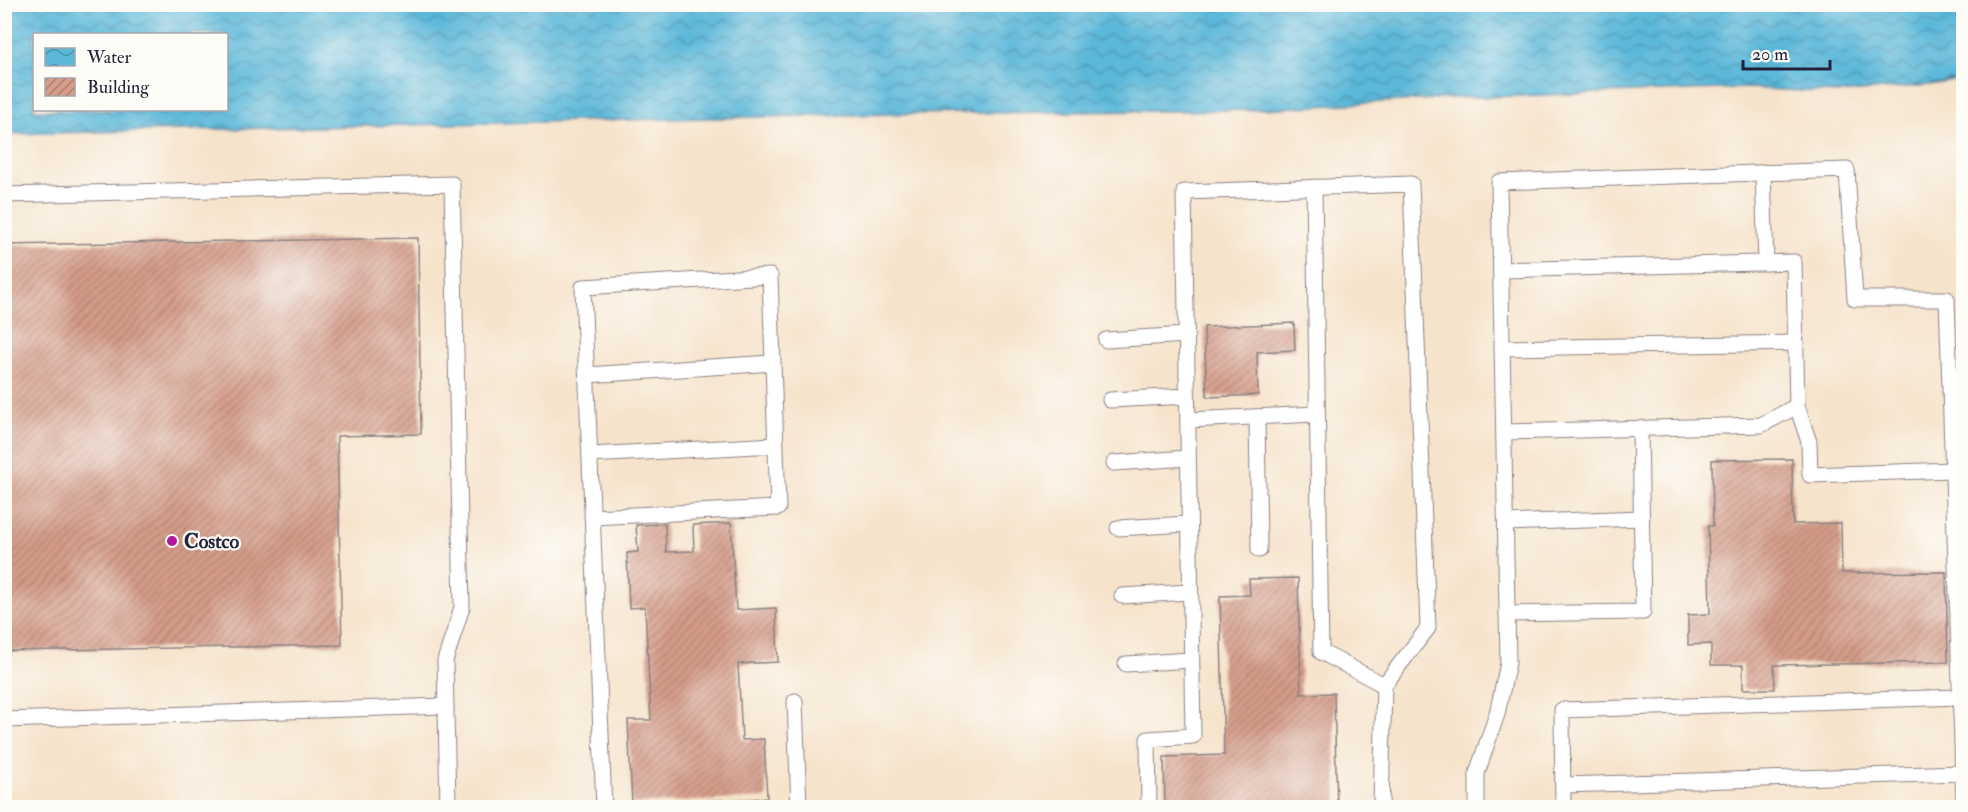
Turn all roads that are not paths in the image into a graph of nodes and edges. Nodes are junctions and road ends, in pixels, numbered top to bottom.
1 (1763, 172) junction
2 (1314, 188) junction
3 (4, 195) edge
4 (1766, 263) junction
5 (1501, 270) junction
6 (1187, 335) junction
7 (1106, 340) dead end
8 (1796, 343) junction
9 (1502, 348) junction
10 (773, 363) junction
11 (587, 375) junction
12 (1187, 396) junction
13 (1110, 400) dead end
14 (1797, 406) junction
15 (1317, 414) junction
16 (1257, 417) junction
17 (1188, 420) junction
18 (1641, 428) junction
19 (1504, 432) junction
20 (775, 445) junction
21 (590, 456) junction
22 (1188, 458) junction
23 (1114, 463) dead end
24 (1953, 470) junction
25 (592, 517) junction
26 (1642, 518) junction
27 (1506, 523) junction
28 (1190, 524) junction
29 (1118, 528) dead end
30 (1259, 550) dead end
31 (1190, 592) junction
32 (1122, 596) dead end
33 (1507, 614) junction
34 (1191, 660) junction
35 (1126, 664) dead end
36 (1384, 685) junction
37 (1960, 697) junction
38 (795, 701) dead end
39 (446, 706) junction
40 (4, 720) edge
41 (1963, 773) edge
42 (1563, 785) junction
43 (1964, 801) edge
44 (448, 807) edge
45 (604, 807) edge
46 (799, 807) edge
47 (1149, 807) edge
48 (1381, 807) edge
49 (1477, 807) edge
50 (1563, 807) edge

1 - 4 lane
1 - 5 lane
1 - 24 lane
2 - 6 lane
2 - 15 lane
2 - 36 lane
3 - 39 lane
4 - 5 lane
4 - 8 lane
5 - 9 lane
6 - 7 lane
6 - 12 lane
8 - 9 lane
8 - 14 lane
9 - 19 lane
10 - 11 lane
10 - 11 lane
10 - 20 lane
11 - 21 lane
12 - 13 lane
12 - 17 lane
14 - 18 lane
14 - 24 lane
15 - 16 lane
15 - 36 lane
16 - 17 lane
16 - 30 lane
17 - 22 lane
18 - 19 lane
18 - 26 lane
19 - 27 lane
20 - 21 lane
20 - 25 lane
21 - 25 lane
22 - 23 lane
22 - 28 lane
24 - 37 lane
25 - 45 lane
26 - 27 lane
26 - 33 lane
27 - 33 lane
28 - 29 lane
28 - 31 lane
31 - 32 lane
31 - 34 lane
33 - 49 lane
34 - 35 lane
34 - 47 lane
36 - 48 lane
37 - 41 lane
37 - 42 lane
38 - 46 lane
39 - 40 lane
39 - 44 lane
41 - 42 lane
41 - 43 lane
42 - 50 lane

